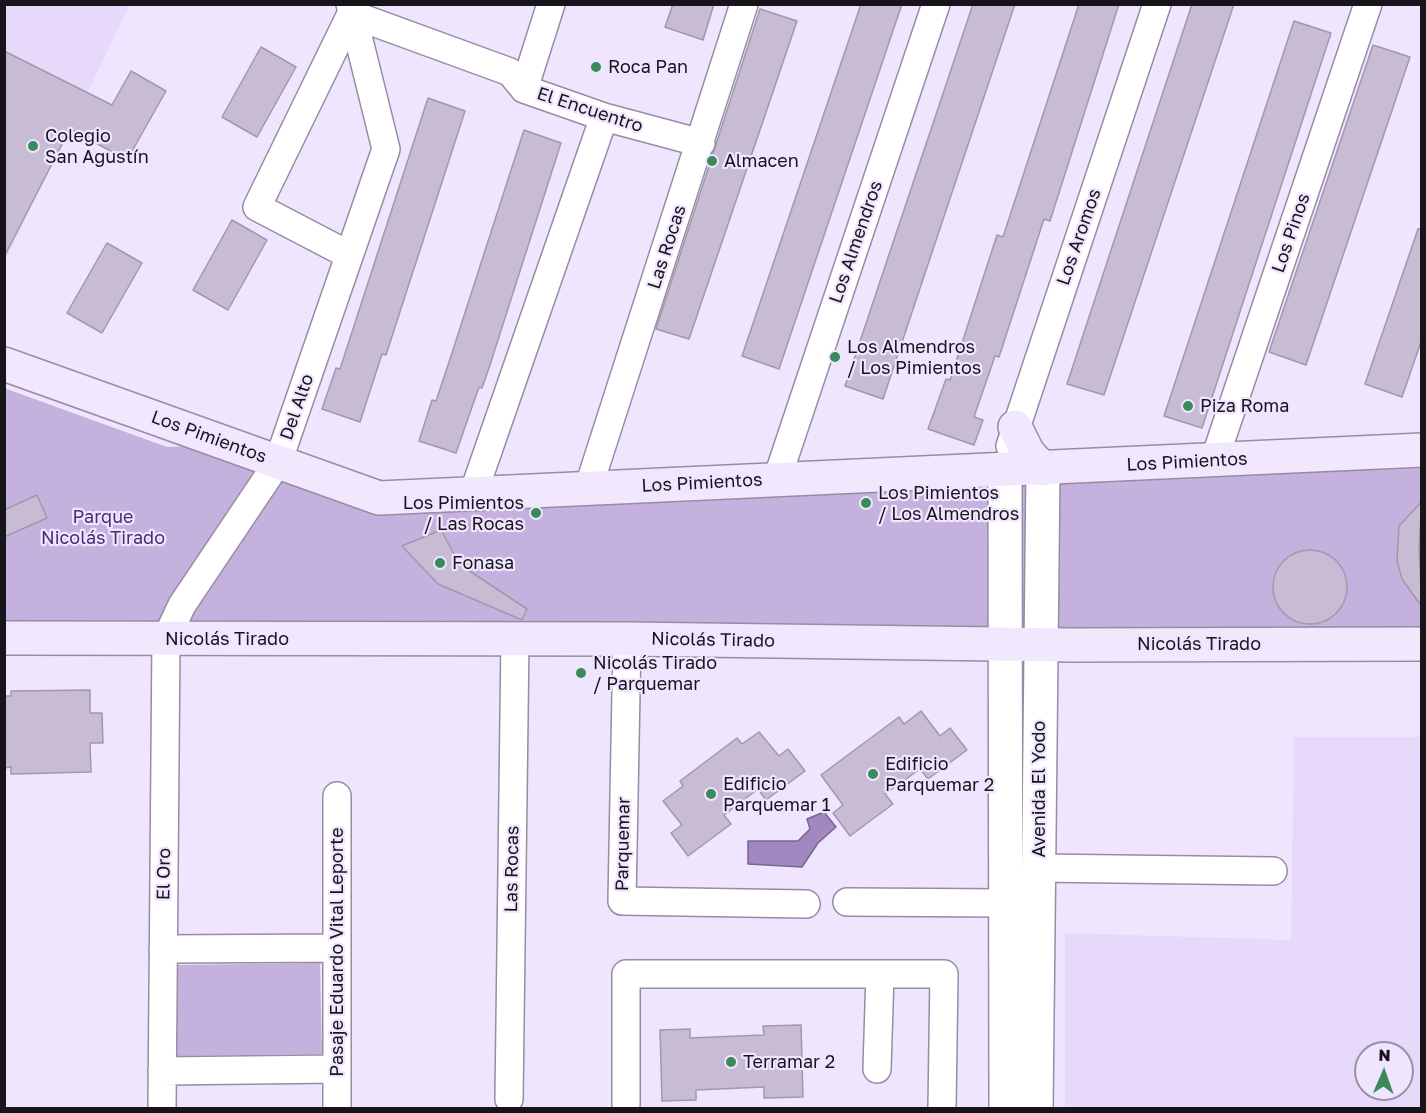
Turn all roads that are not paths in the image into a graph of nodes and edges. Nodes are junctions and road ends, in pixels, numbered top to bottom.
1 (551, 4) edge
2 (744, 4) edge
3 (936, 4) edge
4 (1157, 4) edge
5 (1368, 4) edge
6 (351, 9) edge
7 (524, 89) junction
8 (604, 117) junction
9 (701, 143) junction
10 (349, 255) junction
11 (4, 364) edge
12 (1015, 427) junction
13 (1422, 450) edge
14 (1214, 461) junction
15 (278, 462) junction
16 (1042, 469) junction
17 (1005, 470) junction
18 (777, 479) junction
19 (588, 489) junction
20 (472, 494) junction
21 (4, 638) edge
22 (166, 639) junction
23 (515, 639) junction
24 (627, 639) junction
25 (1006, 642) junction
26 (1422, 644) edge
27 (1041, 645) junction
28 (337, 796) dead end
29 (1038, 868) junction
30 (1273, 870) dead end
31 (847, 902) dead end
32 (1006, 903) junction
33 (806, 904) dead end
34 (337, 948) junction
35 (163, 949) junction
36 (880, 974) junction
37 (337, 1069) junction
38 (877, 1069) dead end
39 (162, 1071) junction
40 (509, 1099) dead end
41 (626, 1105) dead end
42 (162, 1108) edge
43 (337, 1108) edge
44 (942, 1108) edge
45 (1006, 1108) edge
46 (1036, 1108) edge

1 - 7 street
2 - 9 street, Las Rocas
3 - 18 street, Los Almendros
4 - 12 street, Los Aromos
5 - 14 street, Los Pinos
6 - 7 street, El Encuentro
6 - 10 street, Del Alto
6 - 10 street
7 - 8 street, El Encuentro
8 - 9 street, El Encuentro
8 - 20 street
9 - 19 street, Las Rocas
10 - 15 street, Del Alto
11 - 15 main road, Los Pimientos
12 - 16 main road
12 - 17 street, Los Aromos
13 - 14 main road, Los Pimientos
14 - 16 main road, Los Pimientos
15 - 20 main road, Los Pimientos
15 - 22 street, Del Alto
16 - 17 main road, Los Pimientos
16 - 27 street, Avenida El Yodo
17 - 18 main road, Los Pimientos
17 - 25 street, Avenida El Yodo
18 - 19 main road, Los Pimientos
19 - 20 main road, Los Pimientos
21 - 22 main road, Nicolás Tirado
22 - 23 main road, Nicolás Tirado
22 - 35 street, El Oro
23 - 24 main road, Nicolás Tirado
23 - 40 street, Las Rocas
24 - 25 main road, Nicolás Tirado
24 - 33 street, Parquemar
25 - 27 main road, Nicolás Tirado
25 - 32 street, Avenida El Yodo
26 - 27 main road, Nicolás Tirado
27 - 29 street, Avenida El Yodo
28 - 34 street, Pasaje Eduardo Vital Leporte
29 - 30 street
29 - 46 street, Avenida El Yodo
31 - 32 street
32 - 45 street, Avenida El Yodo
34 - 35 street
34 - 37 street, Pasaje Eduardo Vital Leporte
35 - 39 street, El Oro
36 - 38 street
36 - 41 street
36 - 44 street
37 - 39 street
37 - 43 street, Pasaje Eduardo Vital Leporte
39 - 42 street, El Oro

